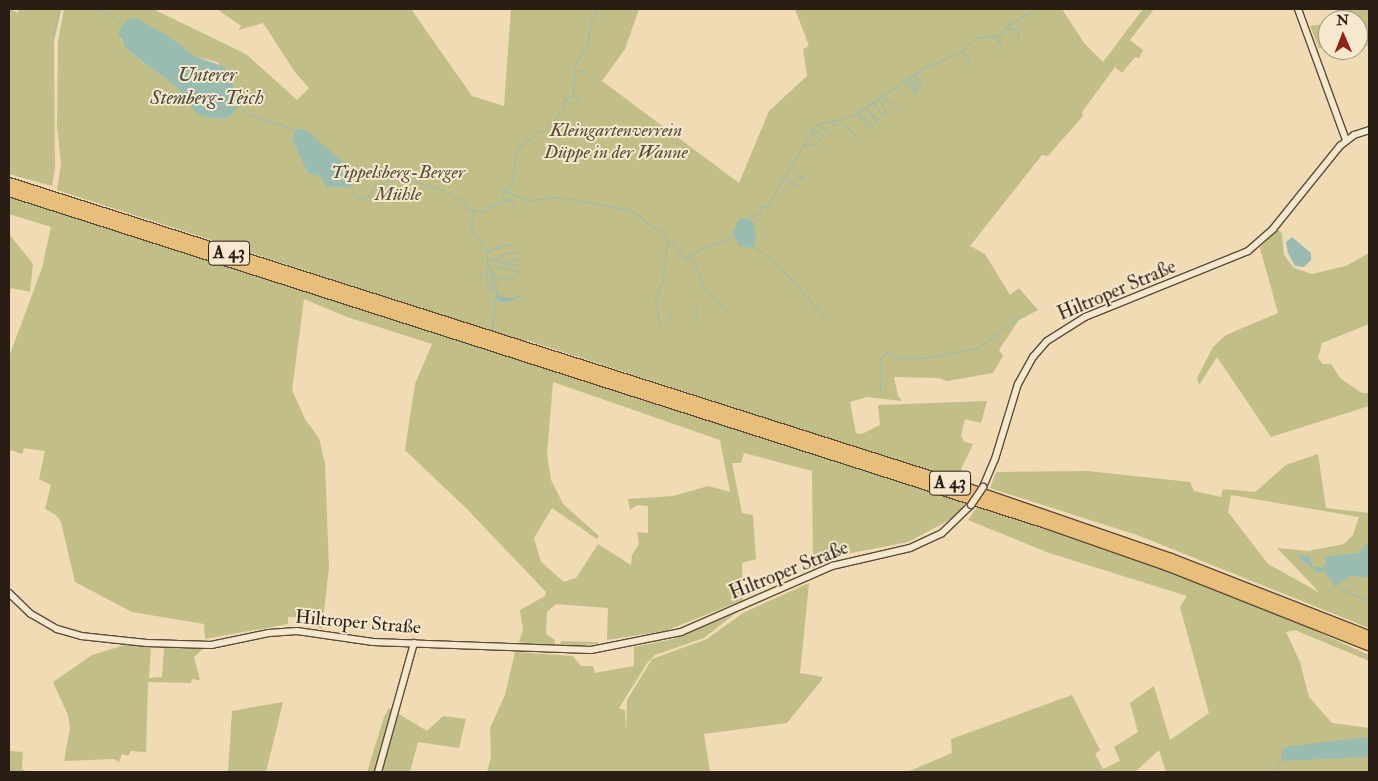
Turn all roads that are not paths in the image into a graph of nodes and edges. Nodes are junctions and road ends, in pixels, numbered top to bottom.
1 (1298, 9) edge
2 (1369, 130) edge
3 (1346, 140) junction
4 (9, 183) edge
5 (9, 191) edge
6 (449, 327) junction
7 (523, 351) junction
8 (9, 593) edge
9 (1369, 636) edge
10 (1352, 637) junction
11 (414, 644) junction
12 (1369, 645) edge
13 (1369, 648) edge
14 (378, 772) edge

1 - 3 street
2 - 3 street, Hiltroper Straße
3 - 11 street, Hiltroper Straße, bridge
4 - 6 highway, A 43
5 - 6 highway, A 43
6 - 7 highway, A 43
7 - 9 highway, A 43
7 - 10 highway, A 43
8 - 11 street, Hiltroper Straße
10 - 12 highway, A 43
10 - 13 highway
11 - 14 street

